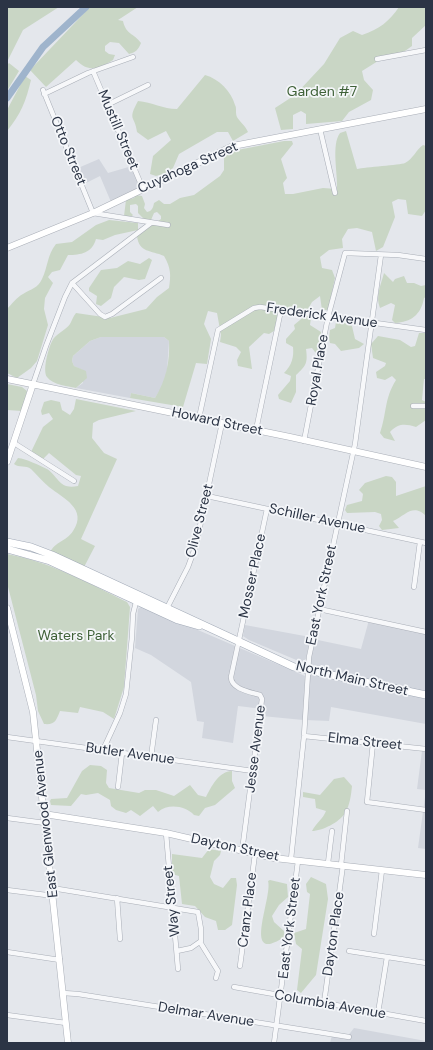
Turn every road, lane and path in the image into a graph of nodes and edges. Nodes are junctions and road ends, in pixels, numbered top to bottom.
1 (426, 50) edge
2 (133, 57) dead end
3 (377, 59) dead end
4 (93, 71) junction
5 (148, 85) dead end
6 (107, 105) junction
7 (426, 109) edge
8 (320, 130) junction
9 (143, 189) junction
10 (335, 193) dead end
11 (93, 213) junction
12 (151, 223) junction
13 (168, 225) dead end
14 (7, 248) edge
15 (381, 256) junction
16 (426, 259) edge
17 (161, 278) dead end
18 (72, 283) junction
19 (281, 310) junction
20 (328, 317) junction
21 (372, 323) junction
22 (426, 330) edge
23 (7, 379) edge
24 (33, 384) junction
25 (413, 406) dead end
26 (426, 406) edge
27 (199, 418) junction
28 (222, 423) junction
29 (256, 430) junction
30 (304, 440) junction
31 (14, 443) junction
32 (354, 451) junction
33 (7, 462) edge
34 (426, 467) edge
35 (74, 481) dead end
36 (207, 496) junction
37 (267, 509) junction
38 (337, 524) junction
39 (7, 542) edge
40 (420, 542) junction
41 (426, 543) edge
42 (7, 549) edge
43 (74, 568) junction
44 (414, 587) dead end
45 (134, 596) junction
46 (319, 609) junction
47 (166, 610) junction
48 (7, 611) edge
49 (426, 632) edge
50 (238, 642) junction
51 (308, 671) junction
52 (426, 695) edge
53 (156, 720) dead end
54 (304, 736) junction
55 (7, 738) edge
56 (37, 742) junction
57 (373, 743) junction
58 (426, 749) edge
59 (103, 750) junction
60 (122, 753) junction
61 (151, 757) junction
62 (253, 771) junction
63 (118, 787) dead end
64 (426, 810) edge
65 (347, 811) dead end
66 (44, 814) junction
67 (7, 818) edge
68 (45, 823) junction
69 (332, 831) dead end
70 (166, 833) junction
71 (242, 851) junction
72 (255, 854) junction
73 (291, 859) junction
74 (298, 861) junction
75 (328, 863) junction
76 (342, 865) junction
77 (382, 870) junction
78 (426, 875) edge
79 (52, 888) junction
80 (7, 890) edge
81 (54, 896) junction
82 (117, 898) junction
83 (173, 907) junction
84 (374, 934) dead end
85 (120, 939) dead end
86 (200, 942) junction
87 (177, 951) junction
88 (349, 951) dead end
89 (7, 952) edge
90 (387, 957) junction
91 (60, 960) junction
92 (426, 963) edge
93 (240, 966) dead end
94 (178, 969) dead end
95 (216, 978) dead end
96 (234, 988) dead end
97 (63, 994) junction
98 (281, 996) junction
99 (324, 1003) junction
100 (378, 1013) junction
101 (7, 1015) edge
102 (426, 1021) edge
103 (66, 1023) junction
104 (277, 1026) junction
105 (349, 1037) dead end
106 (68, 1043) edge
107 (274, 1043) edge

1 - 3 street
2 - 4 street
4 - 6 street, Mustill Street
4 - 11 street, Otto Street
5 - 6 street
6 - 9 street, Mustill Street
7 - 8 street, Cuyahoga Street
8 - 9 street, Cuyahoga Street
8 - 10 street
9 - 11 street, Cuyahoga Street
11 - 12 street
11 - 14 street, Cuyahoga Street
12 - 13 street
12 - 18 street
15 - 16 street
15 - 20 street, Royal Place
15 - 21 street, East York Street
17 - 18 street
18 - 24 street
19 - 20 street, Frederick Avenue
19 - 27 street, Frederick Avenue
19 - 29 street
20 - 21 street, Frederick Avenue
20 - 30 street, Royal Place
21 - 22 street, Frederick Avenue
21 - 32 street, East York Street
23 - 24 street, Howard Street
24 - 27 street, Howard Street
24 - 31 street
25 - 26 street
27 - 28 street, Howard Street
28 - 29 street, Howard Street
28 - 36 street, Olive Street
29 - 30 street, Howard Street
30 - 32 street, Howard Street
31 - 33 street
31 - 35 street
32 - 34 street, Howard Street
32 - 38 street, East York Street
36 - 37 street, Schiller Avenue
36 - 47 street, Olive Street
37 - 38 street, Schiller Avenue
37 - 50 street, Mosser Place
38 - 40 street, Schiller Avenue
38 - 46 street, East York Street
39 - 43 main road
40 - 41 street, Schiller Avenue
40 - 44 street
42 - 43 main road
43 - 45 main road, North Main Street
45 - 47 main road, North Main Street
45 - 59 street
46 - 49 street
46 - 51 street, East York Street
47 - 50 main road, North Main Street
48 - 56 street, East Glenwood Avenue
50 - 51 main road, North Main Street
50 - 62 street, Jesse Avenue
51 - 52 main road, North Main Street
51 - 54 street, East York Street
53 - 61 street
54 - 57 street, Elma Street
54 - 73 street, East York Street
55 - 56 street, Butler Avenue
56 - 59 street, Butler Avenue
56 - 66 street, East Glenwood Avenue
57 - 58 street, Elma Street
57 - 64 street
59 - 60 street, Butler Avenue
60 - 61 street, Butler Avenue
60 - 63 street
61 - 62 street, Butler Avenue
62 - 71 street, Jesse Avenue
65 - 76 street, Dayton Place
66 - 68 street, East Glenwood Avenue
66 - 70 street, Dayton Street
67 - 68 street
68 - 79 street, East Glenwood Avenue
69 - 75 street
70 - 71 street, Dayton Street
70 - 83 street, Way Street
71 - 72 street, Dayton Street
72 - 73 street, Dayton Street
72 - 93 street, Cranz Place
73 - 74 street, Dayton Street
74 - 75 street, Dayton Street
74 - 98 street, East York Street
75 - 76 street, Dayton Street
76 - 77 street, Dayton Street
76 - 99 street, Dayton Place
77 - 78 street, Dayton Street
77 - 84 street
79 - 81 street, East Glenwood Avenue
79 - 82 street
80 - 81 street
81 - 91 street, East Glenwood Avenue
82 - 83 street
82 - 85 street
83 - 86 street
83 - 87 street, Way Street
86 - 87 street
86 - 95 street
87 - 94 street, Way Street
88 - 90 street
89 - 91 street
90 - 92 street
90 - 100 street
91 - 97 street, East Glenwood Avenue
96 - 98 street, Columbia Avenue
97 - 103 street, East Glenwood Avenue
97 - 104 street, Delmar Avenue
98 - 99 street, Columbia Avenue
98 - 104 street, East York Street
99 - 100 street, Columbia Avenue
100 - 102 street, Columbia Avenue
101 - 103 street
103 - 106 street, East Glenwood Avenue
104 - 105 street, Delmar Avenue
104 - 107 street, East York Street

